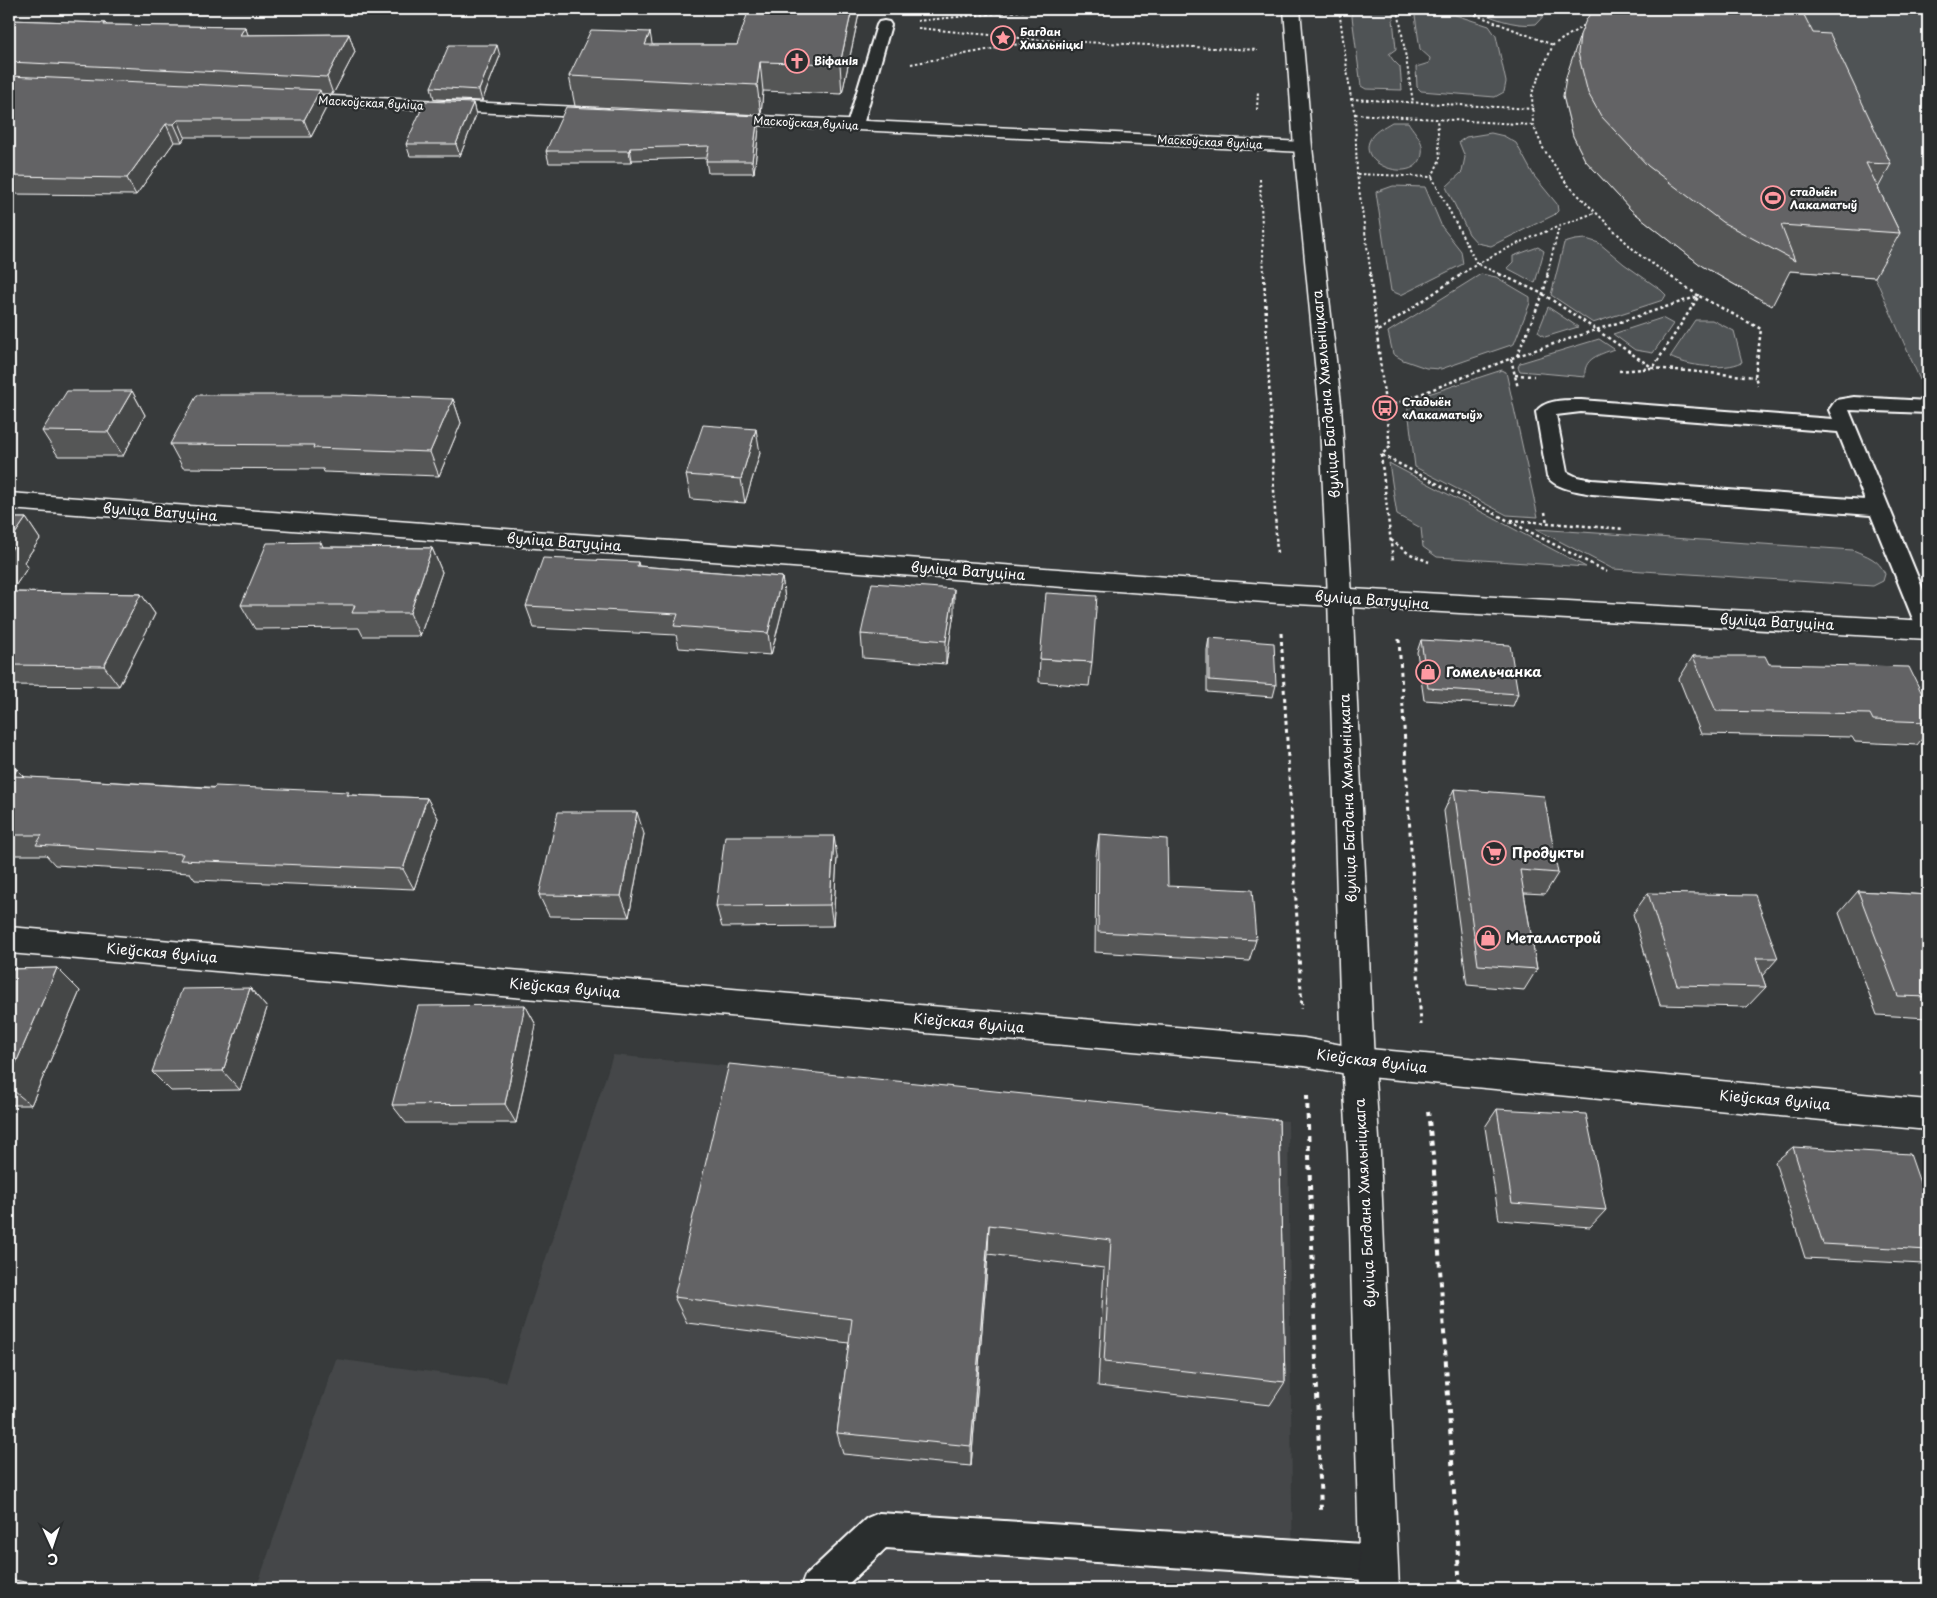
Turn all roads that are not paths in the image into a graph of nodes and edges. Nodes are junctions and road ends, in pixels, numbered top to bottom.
1 (1292, 9) edge
2 (884, 25) road end
3 (268, 98) edge
4 (616, 114) edge
5 (706, 118) edge
6 (855, 125) junction
7 (1303, 147) junction
8 (1928, 407) edge
9 (1845, 426) junction
10 (9, 501) edge
11 (1878, 508) junction
12 (1340, 597) junction
13 (1928, 630) edge
14 (9, 940) edge
15 (1358, 1062) junction
16 (1928, 1114) edge
17 (1379, 1576) edge
18 (818, 1589) edge

1 - 7 street, вуліца Багдана Хмяльніцкага
2 - 6 lane
3 - 4 street, Маскоўская вуліца
5 - 6 street, Маскоўская вуліца
6 - 7 street, Маскоўская вуліца
7 - 12 street, вуліца Багдана Хмяльніцкага
8 - 9 lane
9 - 11 lane
9 - 11 lane
10 - 12 street, вуліца Ватуціна
11 - 13 lane
12 - 13 street, вуліца Ватуціна
12 - 15 street, вуліца Багдана Хмяльніцкага
14 - 15 street, Кіеўская вуліца
15 - 16 street, Кіеўская вуліца
15 - 17 street, вуліца Багдана Хмяльніцкага
17 - 18 lane

